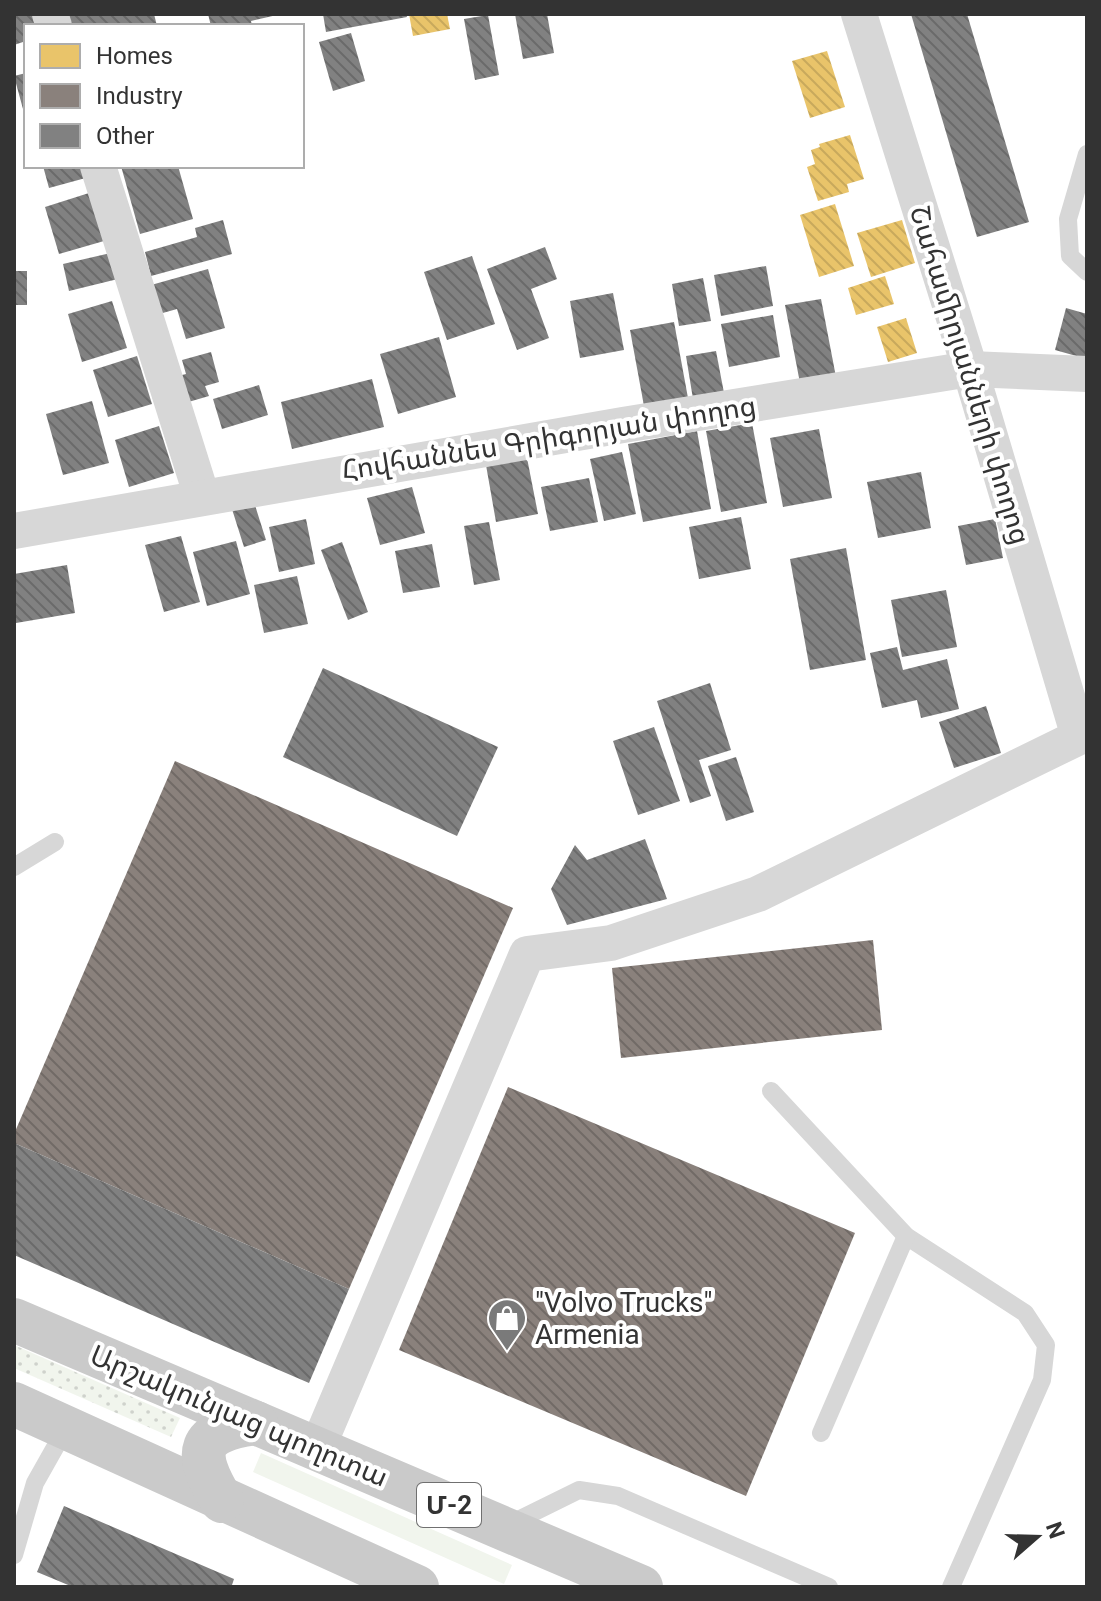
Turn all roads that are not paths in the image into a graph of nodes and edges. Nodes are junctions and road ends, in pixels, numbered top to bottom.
1 (859, 14) edge
2 (1087, 154) edge
3 (99, 168) edge
4 (1087, 272) edge
5 (970, 369) junction
6 (1087, 374) edge
7 (202, 497) junction
8 (14, 531) edge
9 (1083, 736) edge
10 (55, 842) dead end
11 (14, 867) edge
12 (771, 1091) dead end
13 (906, 1236) junction
14 (14, 1320) edge
15 (14, 1404) edge
16 (256, 1423) junction
17 (66, 1428) junction
18 (821, 1433) dead end
19 (317, 1449) junction
20 (222, 1501) junction
21 (502, 1527) junction
22 (14, 1555) edge
23 (407, 1585) edge
24 (641, 1587) edge
25 (829, 1587) edge
26 (951, 1587) edge

1 - 5 street, Շահամիրյանների փողոց
2 - 4 lane
3 - 7 street
5 - 6 street, Հովհաննես Գրիգորյան փողոց
5 - 7 street, Հովհաննես Գրիգորյան փողոց
5 - 9 street, Շահամիրյանների փողոց
7 - 8 street, Հովհաննես Գրիգորյան փողոց
9 - 19 street
10 - 11 lane
12 - 13 lane
13 - 18 lane
13 - 26 lane
14 - 16 main road, Արշակունյաց պողոտա / Մ-2
15 - 17 main road
16 - 19 main road, Արշակունյաց պողոտա / Մ-2
16 - 20 main road
17 - 20 main road
17 - 22 lane
19 - 21 main road, Արշակունյաց պողոտա / Մ-2
20 - 23 main road
21 - 24 main road, Արշակունյաց պողոտա / Մ-2
21 - 25 lane

